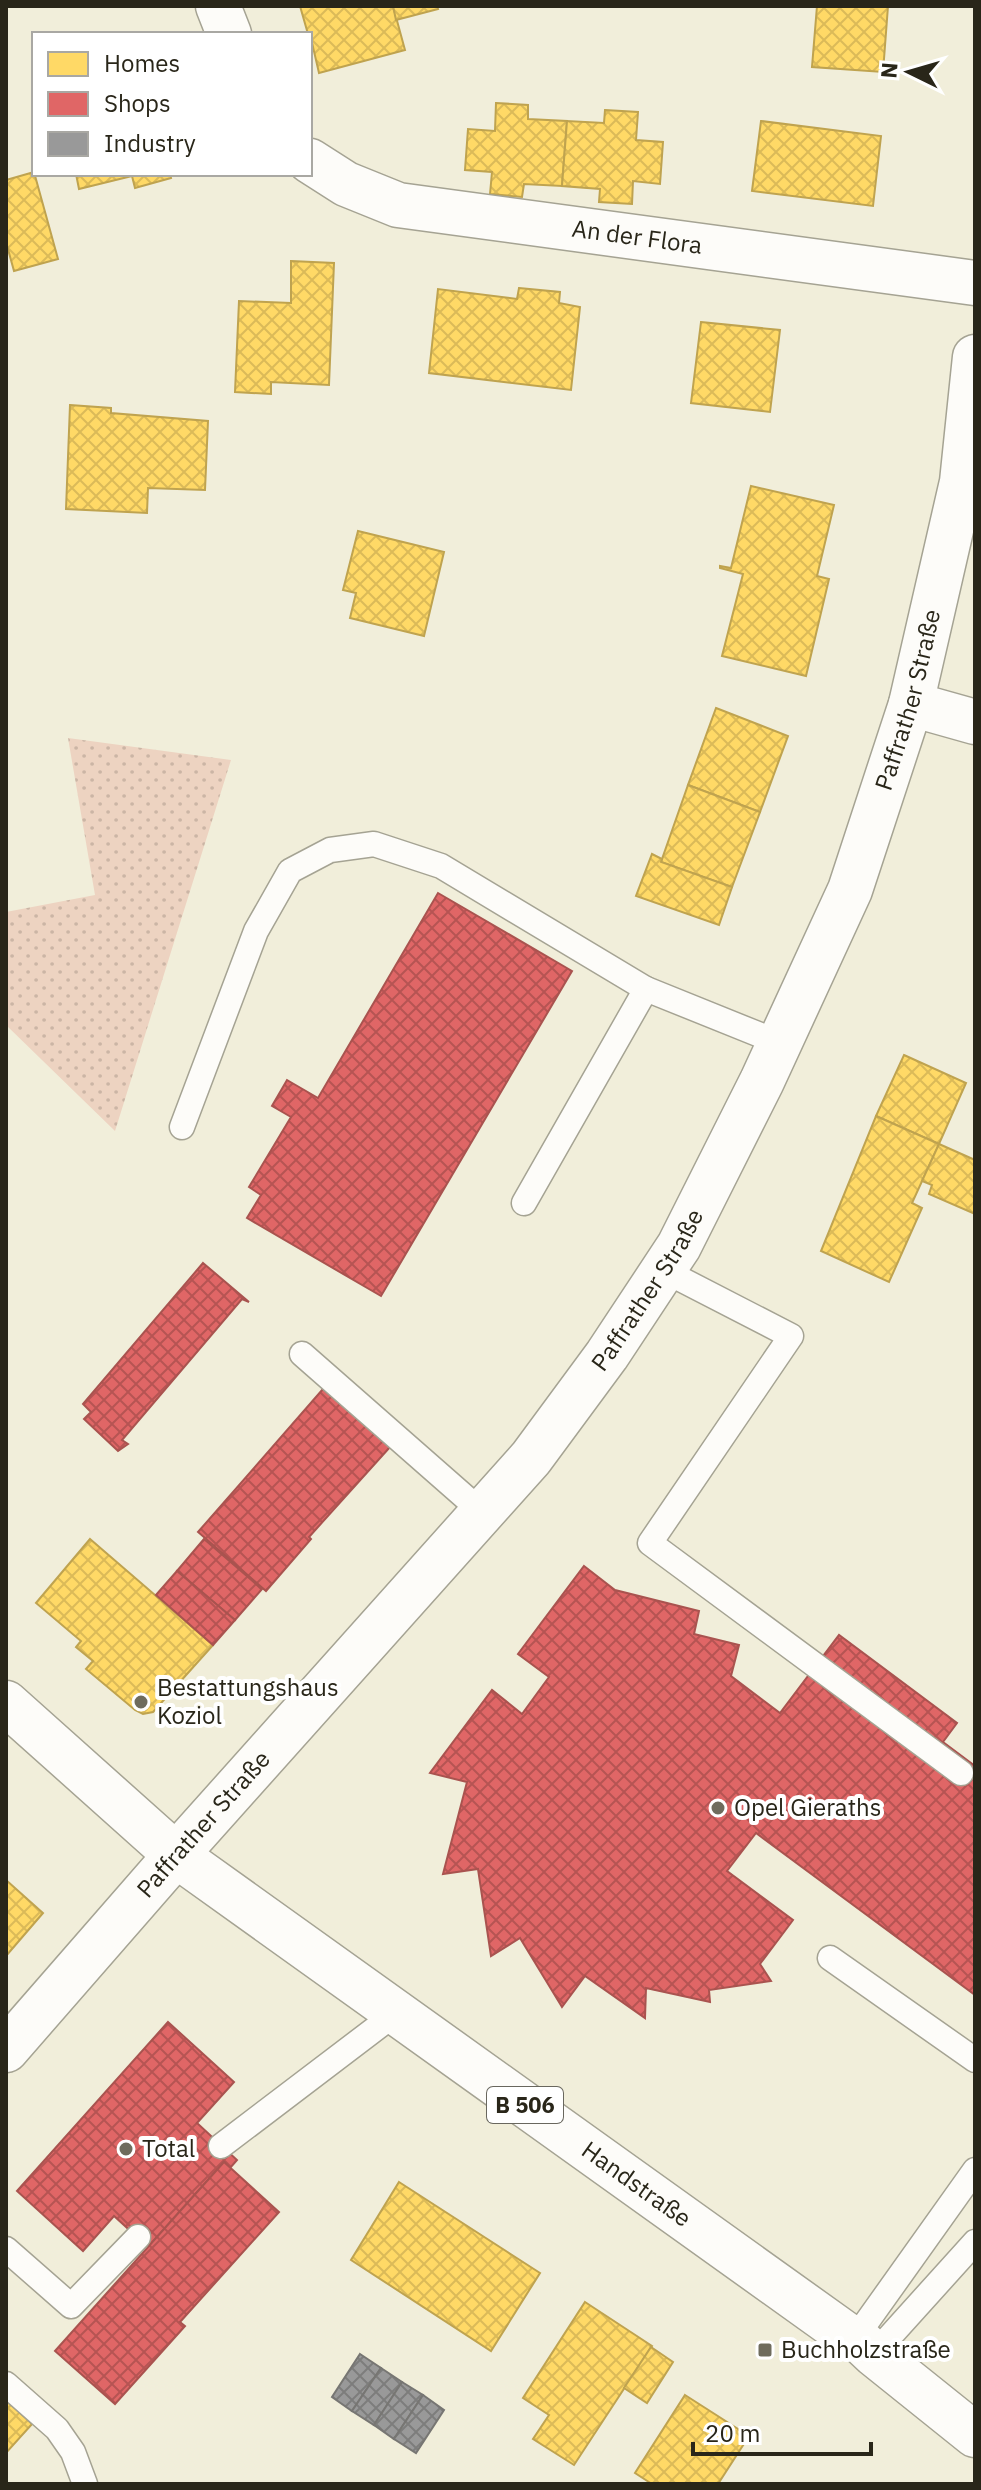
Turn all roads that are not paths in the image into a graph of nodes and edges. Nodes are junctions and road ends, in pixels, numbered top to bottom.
1 (218, 6) edge
2 (228, 32) edge
3 (312, 162) edge
4 (975, 283) edge
5 (975, 357) edge
6 (911, 704) junction
7 (975, 722) edge
8 (646, 989) junction
9 (780, 1043) junction
10 (182, 1127) dead end
11 (524, 1203) dead end
12 (663, 1270) junction
13 (302, 1354) dead end
14 (482, 1512) junction
15 (6, 1703) edge
16 (961, 1773) dead end
17 (176, 1855) junction
18 (830, 1958) dead end
19 (396, 2013) junction
20 (6, 2050) edge
21 (975, 2060) edge
22 (221, 2146) dead end
23 (975, 2170) edge
24 (138, 2237) dead end
25 (975, 2242) edge
26 (6, 2249) edge
27 (865, 2346) junction
28 (6, 2384) edge
29 (975, 2435) edge
30 (85, 2484) edge

1 - 2 main road
3 - 4 main road, An der Flora
5 - 6 main road, Paffrather Straße
6 - 7 main road
6 - 9 main road, Paffrather Straße
8 - 9 lane
8 - 10 lane
8 - 11 lane
9 - 12 main road, Paffrather Straße
12 - 14 main road, Paffrather Straße
12 - 16 lane
13 - 14 lane
14 - 17 main road, Paffrather Straße
15 - 17 main road, B 506
17 - 19 main road, Handstraße / B 506
17 - 20 main road, Paffrather Straße
18 - 21 lane
19 - 22 lane
19 - 27 main road, Handstraße / B 506
23 - 27 lane
24 - 26 lane
25 - 27 lane
27 - 29 main road, Handstraße / B 506
28 - 30 lane

